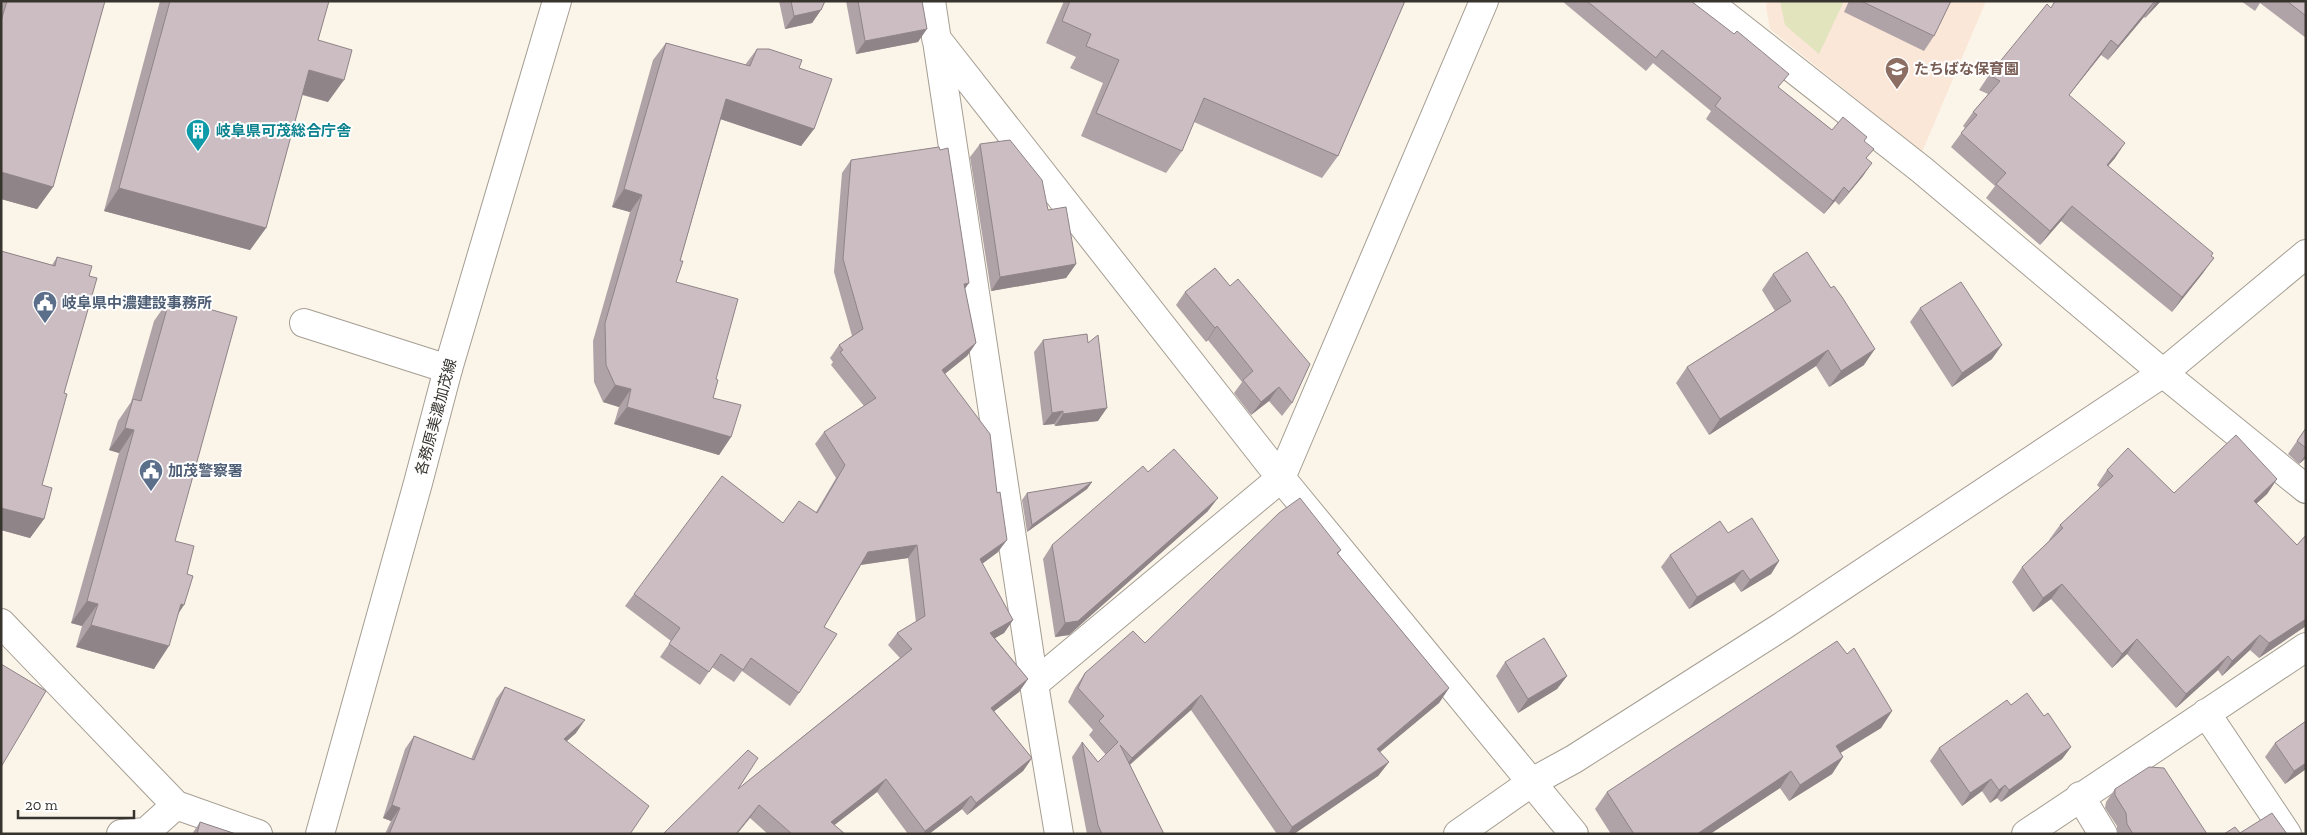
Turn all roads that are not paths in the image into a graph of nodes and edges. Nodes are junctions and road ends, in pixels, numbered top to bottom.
1 (557, 1) edge
2 (931, 1) edge
3 (1484, 1) edge
4 (1707, 1) edge
5 (936, 38) junction
6 (2306, 254) edge
7 (304, 324) dead end
8 (448, 369) junction
9 (2163, 373) junction
10 (1281, 478) junction
11 (2306, 489) edge
12 (1, 623) edge
13 (2306, 647) edge
14 (1034, 684) junction
15 (2206, 713) junction
16 (1532, 782) junction
17 (2080, 796) junction
18 (176, 805) junction
19 (121, 834) edge
20 (258, 834) edge
21 (320, 834) edge
22 (1060, 834) edge
23 (1458, 834) edge
24 (1574, 834) edge
25 (2026, 834) edge
26 (2103, 834) edge
27 (2287, 834) edge

1 - 8 street, 各務原美濃加茂線
2 - 5 street
3 - 10 street
4 - 9 street
5 - 10 street
5 - 14 street
6 - 9 street
7 - 8 street
8 - 21 street, 各務原美濃加茂線
9 - 11 street
9 - 16 street
10 - 14 street
10 - 16 street
12 - 18 street
13 - 15 street
14 - 22 street
15 - 17 street
15 - 27 street
16 - 23 street
16 - 24 street
17 - 25 street
17 - 26 street
18 - 19 street
18 - 20 street

